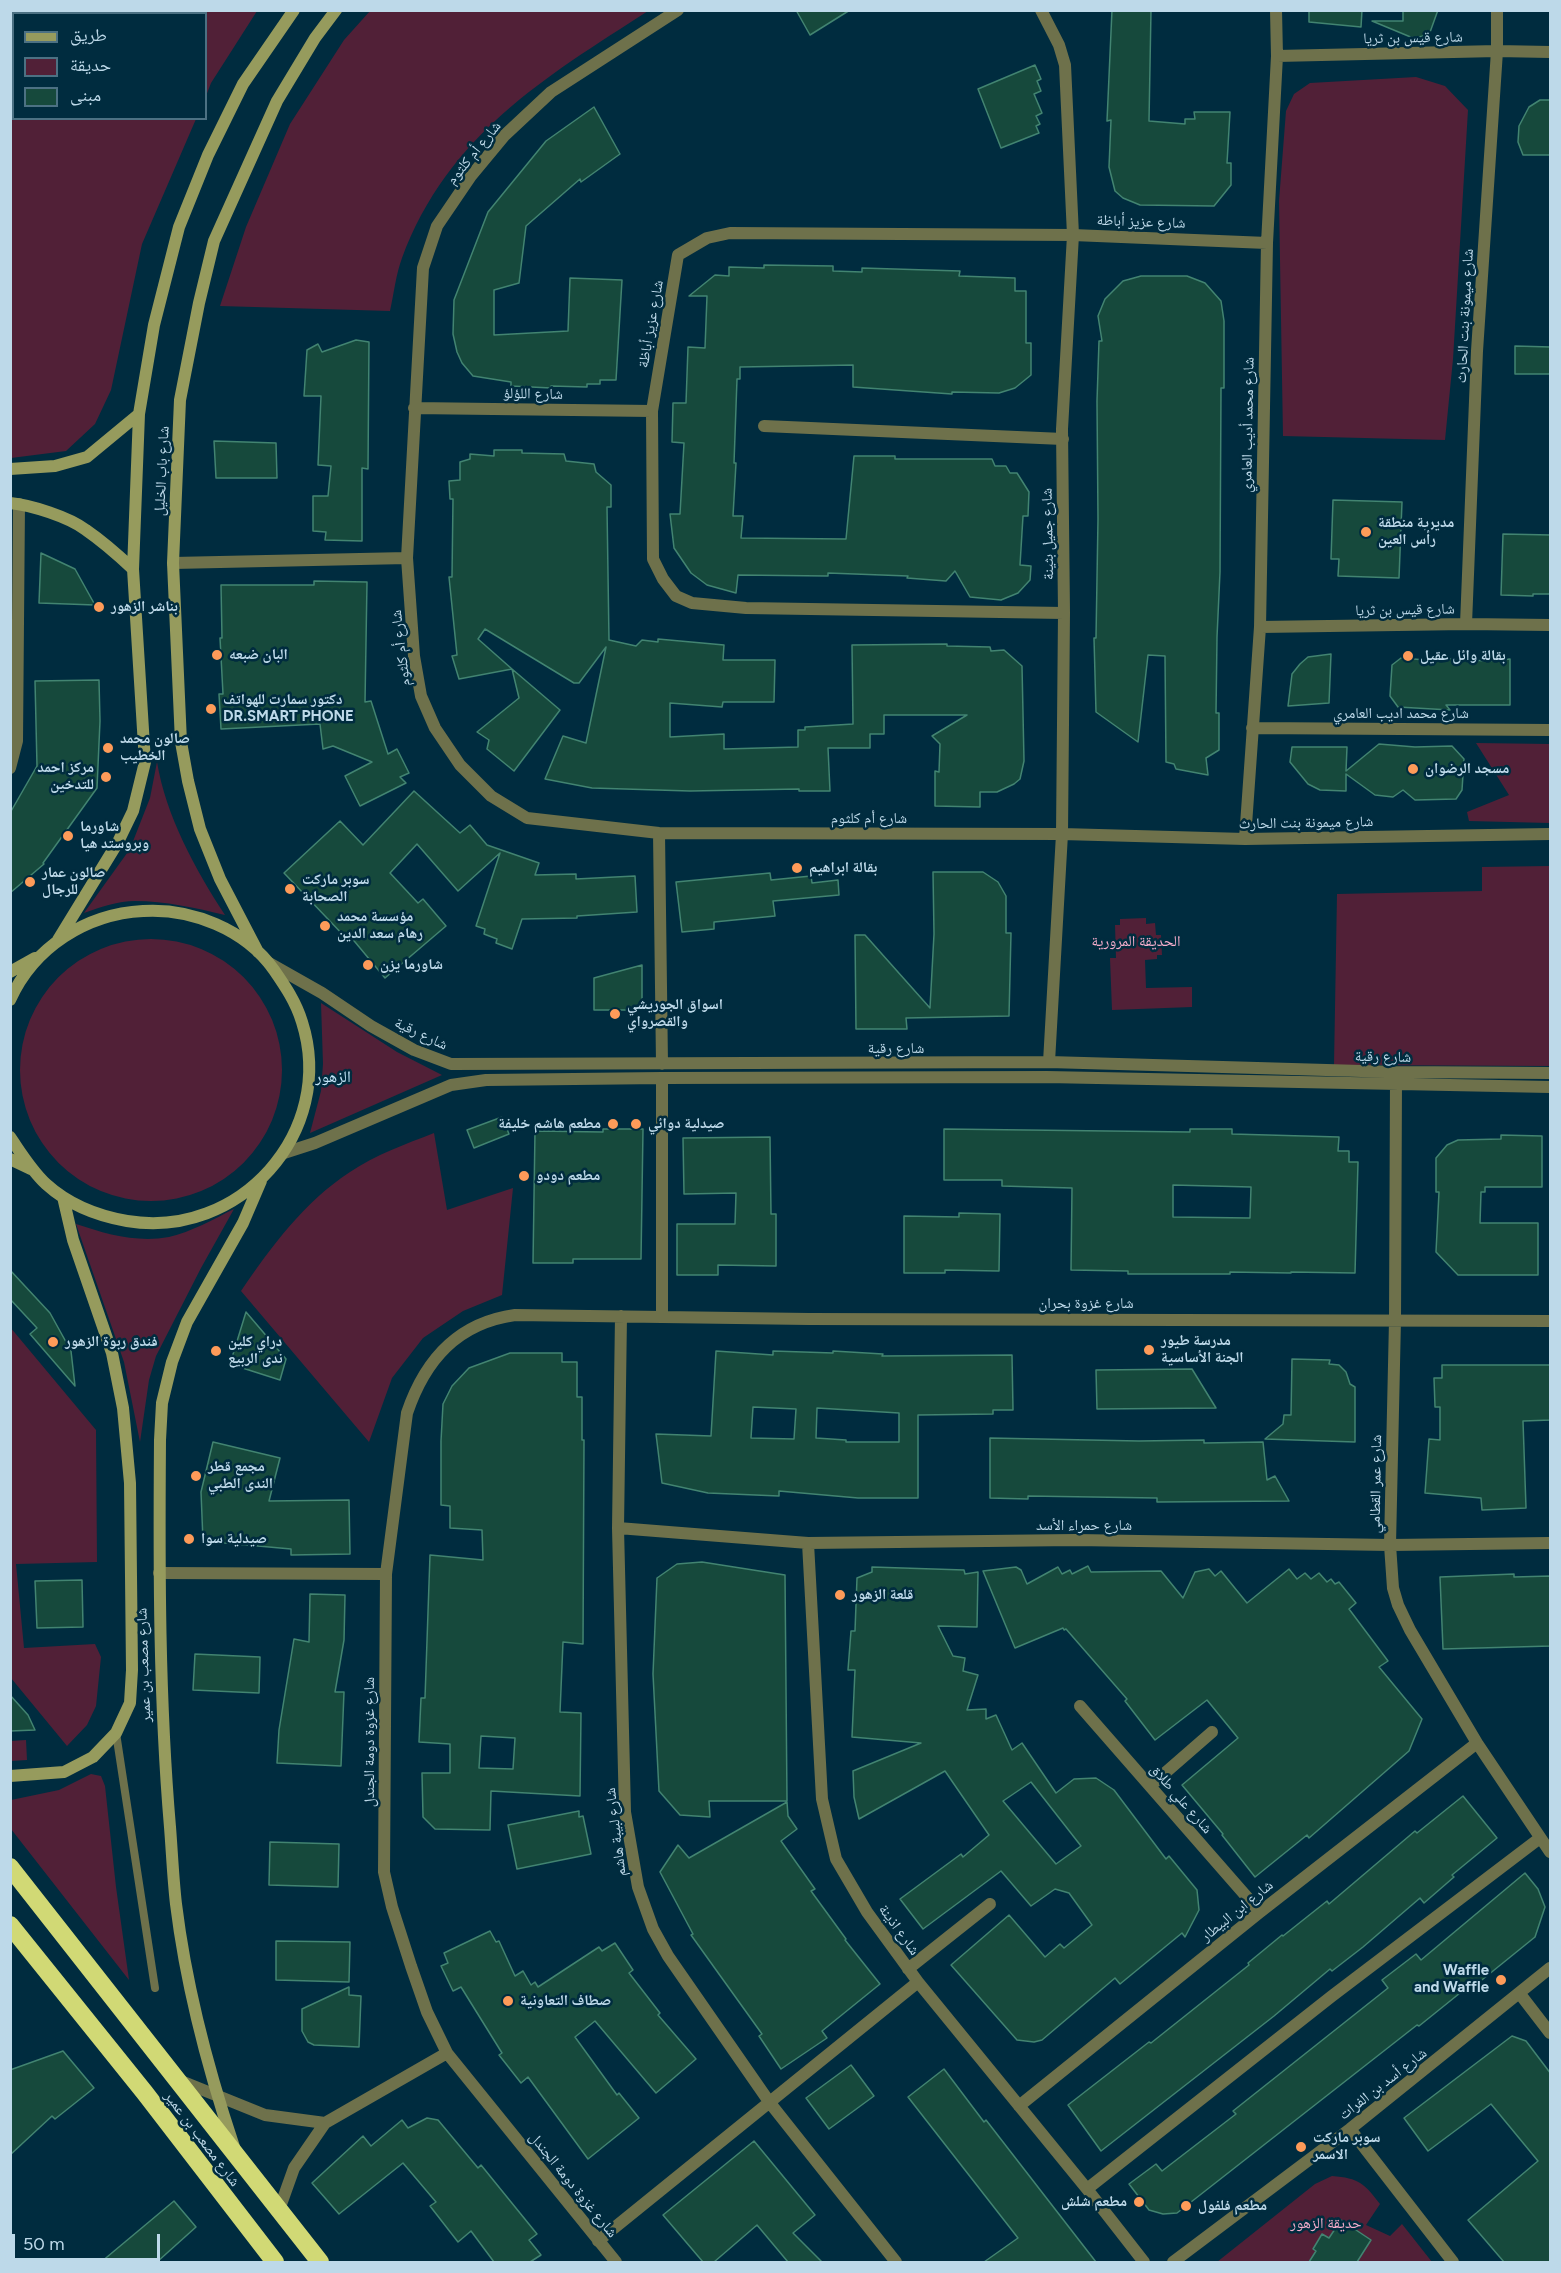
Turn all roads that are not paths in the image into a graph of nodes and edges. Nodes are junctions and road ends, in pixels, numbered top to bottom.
1 (294, 10) edge
2 (336, 10) edge
3 (678, 10) edge
4 (1041, 10) edge
5 (1276, 10) edge
6 (1497, 10) edge
7 (1497, 51) junction
8 (1551, 52) edge
9 (1276, 56) junction
10 (1073, 235) junction
11 (1267, 243) junction
12 (414, 408) junction
13 (652, 411) junction
14 (139, 414) junction
15 (764, 426) dead end
16 (1063, 439) junction
17 (10, 469) edge
18 (15, 503) edge
19 (407, 558) junction
20 (172, 563) junction
21 (133, 569) junction
22 (1064, 613) junction
23 (1467, 624) junction
24 (1551, 625) edge
25 (1260, 627) junction
26 (1251, 728) junction
27 (1551, 730) edge
28 (10, 768) edge
29 (659, 832) junction
30 (1062, 834) junction
31 (1551, 834) edge
32 (1245, 839) junction
33 (58, 940) junction
34 (258, 952) junction
35 (41, 954) junction
36 (269, 963) junction
37 (10, 972) edge
38 (10, 1000) edge
39 (1050, 1062) junction
40 (662, 1064) junction
41 (1551, 1072) edge
42 (662, 1078) junction
43 (1396, 1079) junction
44 (1551, 1087) edge
45 (10, 1137) edge
46 (284, 1153) junction
47 (10, 1159) edge
48 (32, 1170) junction
49 (261, 1181) junction
50 (63, 1197) junction
51 (621, 1316) junction
52 (662, 1317) junction
53 (1395, 1320) junction
54 (1551, 1321) edge
55 (618, 1528) junction
56 (808, 1543) junction
57 (1551, 1543) edge
58 (1390, 1545) junction
59 (159, 1573) junction
60 (386, 1574) junction
61 (1080, 1706) dead end
62 (116, 1732) junction
63 (1212, 1732) dead end
64 (1477, 1743) junction
65 (10, 1776) edge
66 (1150, 1786) junction
67 (1540, 1838) junction
68 (1551, 1852) edge
69 (10, 1867) edge
70 (990, 1904) dead end
71 (1260, 1911) junction
72 (10, 1925) edge
73 (1551, 1968) edge
74 (908, 1969) junction
75 (918, 1982) junction
76 (155, 1988) dead end
77 (1520, 1994) junction
78 (1551, 2033) edge
79 (447, 2053) junction
80 (179, 2080) junction
81 (218, 2097) junction
82 (770, 2103) junction
83 (1019, 2106) junction
84 (325, 2123) junction
85 (1350, 2129) junction
86 (240, 2162) junction
87 (1088, 2189) junction
88 (279, 2210) junction
89 (598, 2241) junction
90 (275, 2262) edge
91 (320, 2262) edge
92 (616, 2262) edge
93 (896, 2262) edge
94 (1144, 2262) edge
95 (1173, 2262) edge
96 (1453, 2262) edge

1 - 14 main road, شارع باب الخليل
2 - 20 main road, شارع باب الخليل
3 - 12 street, شارع أم كلثوم
4 - 10 street, شارع جميل بثينة
5 - 9 street, شارع محمد أديب العامري
6 - 7 street, شارع ميمونة بنت الحارث
7 - 8 street, شارع قيس بن ثريا
7 - 9 street, شارع قيس بن ثريا
7 - 23 street, شارع ميمونة بنت الحارث
9 - 11 street, شارع محمد أديب العامري
10 - 11 street, شارع عزيز أباظة
10 - 13 street, شارع عزيز أباظة
10 - 16 street, شارع جميل بثينة
11 - 25 street, شارع محمد أديب العامري
12 - 13 street, شارع اللؤلؤ
12 - 19 street, شارع أم كلثوم
13 - 22 street, شارع عزيز أباظة
14 - 17 main road
14 - 21 main road, شارع باب الخليل
15 - 16 street
16 - 22 street, شارع جميل بثينة
18 - 21 main road
18 - 28 street
19 - 20 street
19 - 29 street, شارع أم كلثوم
20 - 34 main road, شارع باب الخليل
21 - 33 main road, شارع باب الخليل
22 - 30 street, شارع جميل بثينة
23 - 24 street, شارع قيس بن ثريا
23 - 25 street, شارع قيس بن ثريا
25 - 26 street, شارع محمد أديب العامري
26 - 27 street, شارع محمد اديب العامري
26 - 32 street, شارع محمد أديب العامري
29 - 30 street, شارع أم كلثوم
29 - 40 street
30 - 32 street, شارع ميمونة بنت الحارث
30 - 39 street, شارع جميل بثينة
31 - 32 street, شارع ميمونة بنت الحارث
33 - 34 main road
33 - 35 main road
34 - 36 main road
35 - 37 main road
35 - 38 main road
36 - 40 street, شارع رقية
36 - 46 main road
39 - 40 street, شارع رقية
39 - 43 street, شارع رقية
41 - 43 street, شارع رقية
42 - 43 street, شارع رقية
42 - 46 street, شارع رقية
42 - 52 street
43 - 44 street, شارع رقية
43 - 53 street, شارع عمر القطامي
45 - 48 main road
46 - 49 main road
47 - 48 main road
48 - 50 main road
49 - 50 main road
49 - 59 main road, شارع مصعب بن عمير
50 - 62 main road
51 - 52 street, شارع غزوة بحران
51 - 55 street, شارع لبيبة هاشم
51 - 60 street, شارع غزوة دومة الجندل
52 - 53 street, شارع غزوة بحران
53 - 54 street, شارع غزوة بحران
53 - 58 street, شارع عمر القطامي
55 - 56 street, شارع حمراء الأسد
55 - 82 street, شارع لبيبة هاشم
56 - 58 street, شارع حمراء الأسد
56 - 74 street, شارع اذينة
57 - 58 street, شارع حمراء الأسد
58 - 64 street, شارع عمر القطامي
59 - 60 street
59 - 81 main road, شارع مصعب بن عمير
60 - 79 street, شارع غزوة دومة الجندل
61 - 66 street, شارع علي طلاق
62 - 65 main road
62 - 76 lane
63 - 66 street
64 - 67 street, شارع عمر القطامي
64 - 71 street, شارع ابن البيطار
66 - 71 street, شارع علي طلاق
67 - 68 street, شارع عمر القطامي
67 - 87 street
69 - 80 highway, شارع مصعب بن عمير
70 - 74 street
71 - 83 street, شارع ابن البيطار
72 - 90 highway, شارع مصعب بن عمير
73 - 77 street, شارع أسد بن الفرات
74 - 75 street, شارع اذينة
75 - 82 street
75 - 83 street, شارع اذينة
77 - 78 street
77 - 85 street, شارع أسد بن الفرات
79 - 84 street
79 - 89 street, شارع غزوة دومة الجندل
80 - 81 street
80 - 86 highway, شارع مصعب بن عمير
81 - 84 street
81 - 86 main road, شارع مصعب بن عمير
82 - 89 street
82 - 93 street, شارع لبيبة هاشم
83 - 87 street, شارع اذينة
84 - 88 street
85 - 95 street, شارع أسد بن الفرات
85 - 96 street
86 - 88 highway, شارع مصعب بن عمير
87 - 94 street, شارع اذينة
88 - 91 highway, شارع مصعب بن عمير
89 - 92 street, شارع غزوة دومة الجندل

